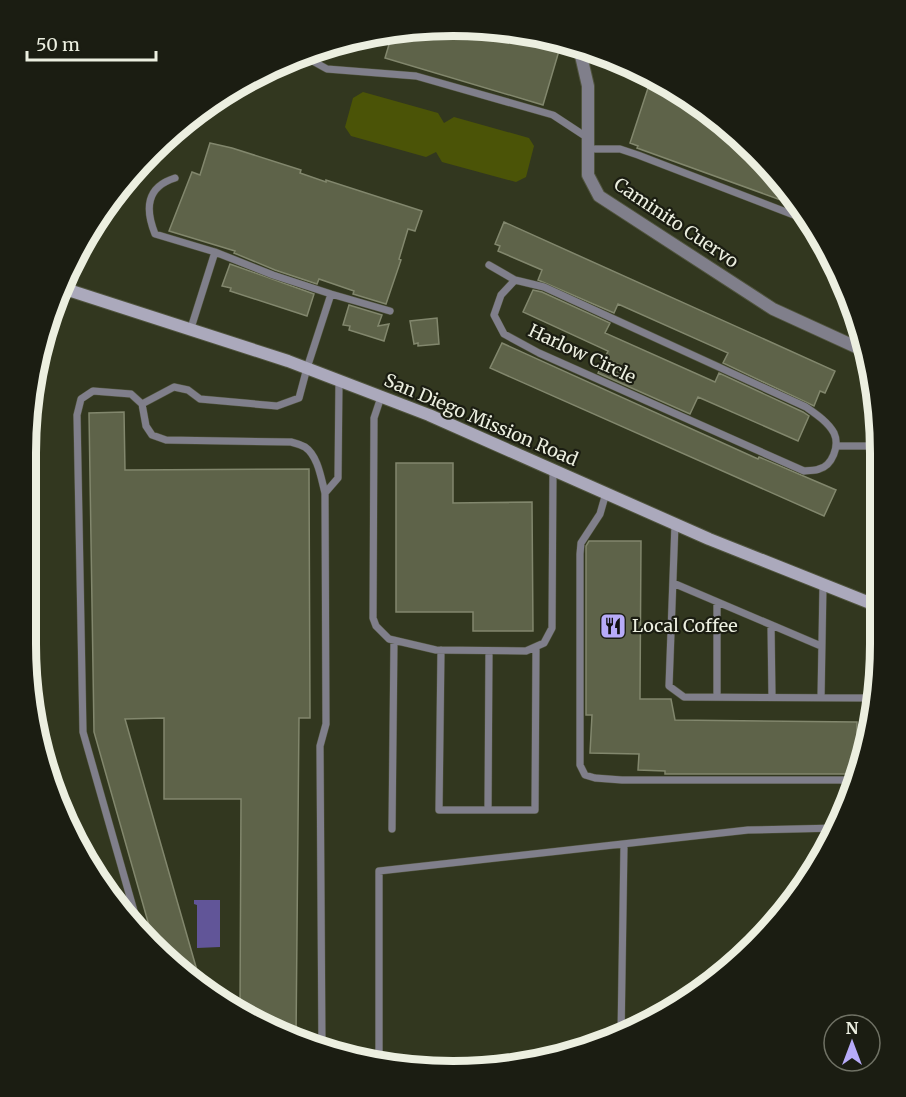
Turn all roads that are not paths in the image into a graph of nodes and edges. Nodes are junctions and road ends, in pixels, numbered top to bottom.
1 (581, 56) edge
2 (312, 61) edge
3 (588, 143) junction
4 (175, 178) dead end
5 (796, 216) edge
6 (215, 252) junction
7 (489, 265) dead end
8 (515, 280) junction
9 (69, 290) edge
10 (331, 294) junction
11 (390, 311) dead end
12 (191, 328) junction
13 (856, 347) edge
14 (306, 368) junction
15 (339, 381) junction
16 (381, 397) junction
17 (142, 404) junction
18 (837, 446) junction
19 (870, 446) edge
20 (554, 470) junction
21 (325, 493) junction
22 (606, 493) junction
23 (675, 524) junction
24 (673, 583) junction
25 (823, 585) junction
26 (717, 602) junction
27 (870, 603) edge
28 (771, 625) junction
29 (394, 640) junction
30 (821, 646) junction
31 (536, 648) junction
32 (441, 650) junction
33 (489, 651) junction
34 (717, 697) junction
35 (772, 698) junction
36 (821, 698) junction
37 (866, 698) edge
38 (847, 780) edge
39 (488, 810) junction
40 (827, 828) edge
41 (392, 829) dead end
42 (624, 845) junction
43 (135, 914) edge
44 (621, 1025) edge
45 (322, 1040) edge
46 (379, 1054) edge

1 - 3 street, Caminito Cuervo
2 - 3 lane
3 - 5 lane
3 - 13 street, Caminito Cuervo
4 - 6 lane
6 - 10 lane
6 - 12 lane
7 - 8 lane
8 - 18 lane
8 - 18 lane, Harlow Circle
9 - 12 main road, San Diego Mission Road
10 - 11 lane
10 - 14 lane
12 - 14 main road, San Diego Mission Road
14 - 15 main road, San Diego Mission Road
14 - 17 lane
15 - 16 main road, San Diego Mission Road
15 - 21 lane
16 - 20 main road, San Diego Mission Road
16 - 29 lane
17 - 21 lane
17 - 43 lane
18 - 19 lane
20 - 22 main road, San Diego Mission Road
20 - 31 lane
21 - 45 lane
22 - 23 main road, San Diego Mission Road
22 - 38 lane
23 - 24 lane
23 - 25 main road, San Diego Mission Road
24 - 26 lane
24 - 34 lane
25 - 27 main road, San Diego Mission Road
25 - 30 lane
26 - 28 lane
26 - 34 lane
28 - 30 lane
28 - 35 lane
29 - 32 lane
29 - 41 lane
30 - 36 lane
31 - 33 lane
31 - 39 lane
32 - 33 lane
32 - 39 lane
33 - 39 lane
34 - 35 lane
35 - 36 lane
36 - 37 lane
40 - 42 lane
42 - 44 lane
42 - 46 lane

